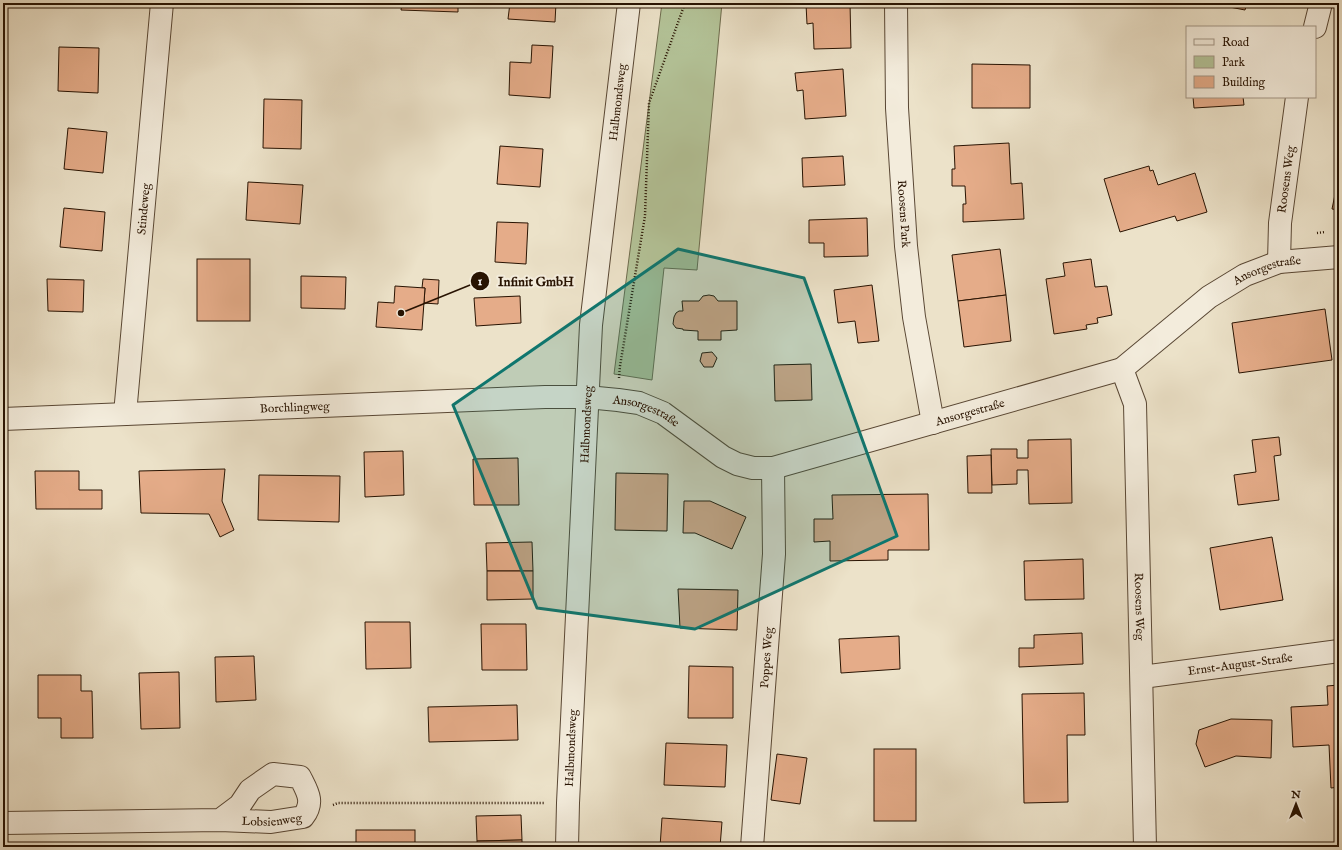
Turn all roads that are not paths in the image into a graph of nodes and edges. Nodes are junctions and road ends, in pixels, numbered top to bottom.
1 (162, 3) edge
2 (629, 3) edge
3 (896, 3) edge
4 (1322, 3) edge
5 (1315, 26) edge
6 (1297, 98) edge
7 (1339, 257) edge
8 (1279, 262) junction
9 (1122, 369) junction
10 (587, 398) junction
11 (124, 414) junction
12 (3, 419) edge
13 (933, 423) junction
14 (773, 468) junction
15 (1339, 651) edge
16 (1142, 677) junction
17 (220, 820) junction
18 (3, 823) edge
19 (567, 847) edge
20 (752, 847) edge
21 (1145, 847) edge

1 - 11 street, Stindeweg
2 - 10 street, Halbmondsweg
3 - 13 street, Roosens Park
4 - 5 street
6 - 8 street, Roosens Weg
7 - 8 street, Ansorgestraße
8 - 9 street, Ansorgestraße
9 - 13 street, Ansorgestraße
9 - 16 street, Roosens Weg
10 - 11 street, Borchlingweg
10 - 14 street, Ansorgestraße
10 - 19 street, Halbmondsweg
11 - 12 street, Borchlingweg
13 - 14 street, Ansorgestraße
14 - 20 street, Poppes Weg
15 - 16 street, Ernst-August-Straße
16 - 21 street, Roosens Weg
17 - 17 street, Lobsienweg
17 - 18 street, Lobsienweg

